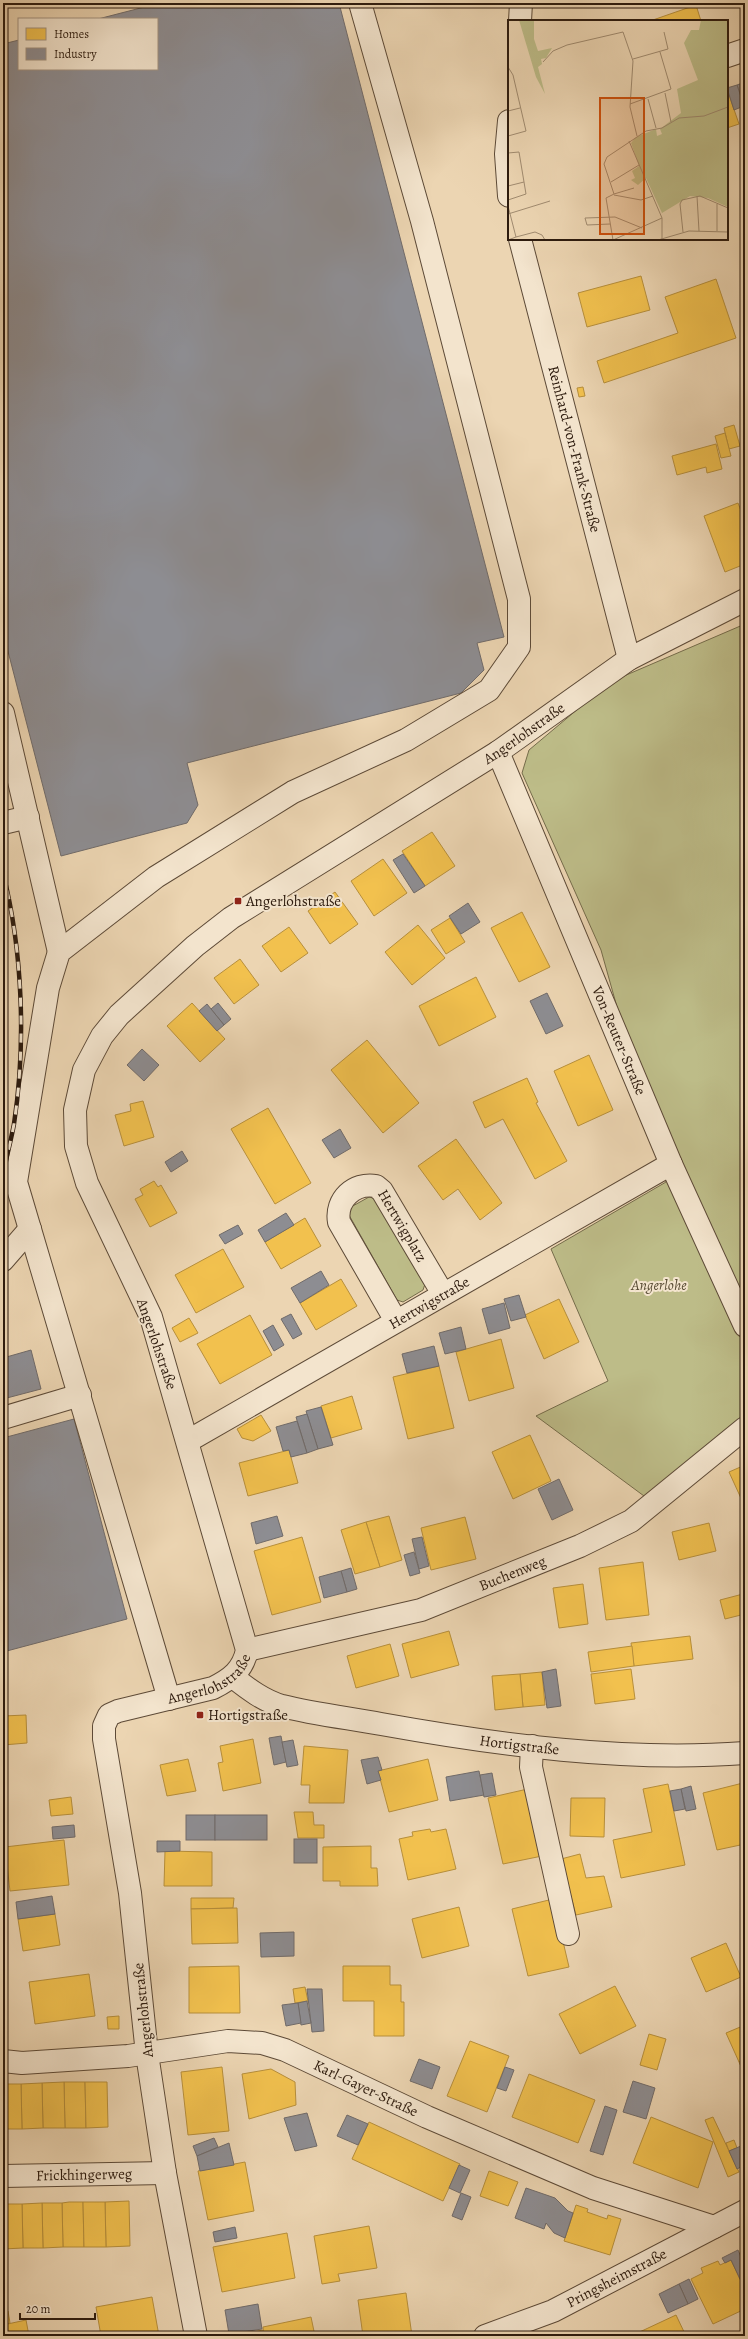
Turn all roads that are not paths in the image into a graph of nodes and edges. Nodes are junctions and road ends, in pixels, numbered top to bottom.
1 (360, 3) edge
2 (521, 3) edge
3 (520, 20) edge
4 (745, 50) edge
5 (728, 56) edge
6 (508, 132) edge
7 (508, 182) edge
8 (520, 240) edge
9 (745, 600) edge
10 (629, 659) junction
11 (3, 713) edge
12 (498, 752) junction
13 (28, 817) junction
14 (3, 823) edge
15 (60, 952) junction
16 (671, 1164) junction
17 (16, 1182) junction
18 (3, 1200) edge
19 (30, 1229) junction
20 (3, 1260) edge
21 (443, 1294) junction
22 (396, 1321) junction
23 (745, 1326) edge
24 (80, 1395) junction
25 (3, 1418) edge
26 (745, 1428) edge
27 (188, 1441) junction
28 (247, 1650) junction
29 (233, 1677) junction
30 (169, 1699) junction
31 (532, 1746) junction
32 (745, 1753) edge
33 (568, 1934) dead end
34 (147, 2054) junction
35 (3, 2061) edge
36 (165, 2172) junction
37 (3, 2176) edge
38 (745, 2211) edge
39 (714, 2227) junction
40 (196, 2336) edge
41 (485, 2336) edge

1 - 15 street
2 - 3 street
4 - 5 street
6 - 7 street
8 - 10 street, Reinhard-von-Frank-Straße
9 - 10 street, Angerlohstraße
10 - 12 street, Angerlohstraße
11 - 13 street
12 - 16 street, Von-Reuter-Straße
12 - 27 street, Angerlohstraße
13 - 14 street
13 - 15 street
15 - 17 street
16 - 21 street, Hertwigstraße
16 - 23 street, Von-Reuter-Straße
17 - 18 street
17 - 19 street
19 - 20 street
19 - 24 street
21 - 22 street, Hertwigstraße
21 - 22 street, Hertwigplatz
22 - 27 street, Hertwigstraße
24 - 25 street
24 - 30 street
26 - 28 street, Buchenweg
27 - 28 street, Angerlohstraße
28 - 29 street, Angerlohstraße
29 - 30 street, Angerlohstraße
29 - 31 street, Hortigstraße
30 - 34 street, Angerlohstraße
31 - 32 street, Hortigstraße
31 - 33 street
34 - 35 street, Karl-Gayer-Straße
34 - 36 street, Angerlohstraße
34 - 39 street, Karl-Gayer-Straße
36 - 37 street, Frickhingerweg
36 - 40 street, Angerlohstraße
38 - 39 street, Pringsheimstraße
39 - 41 street, Pringsheimstraße

